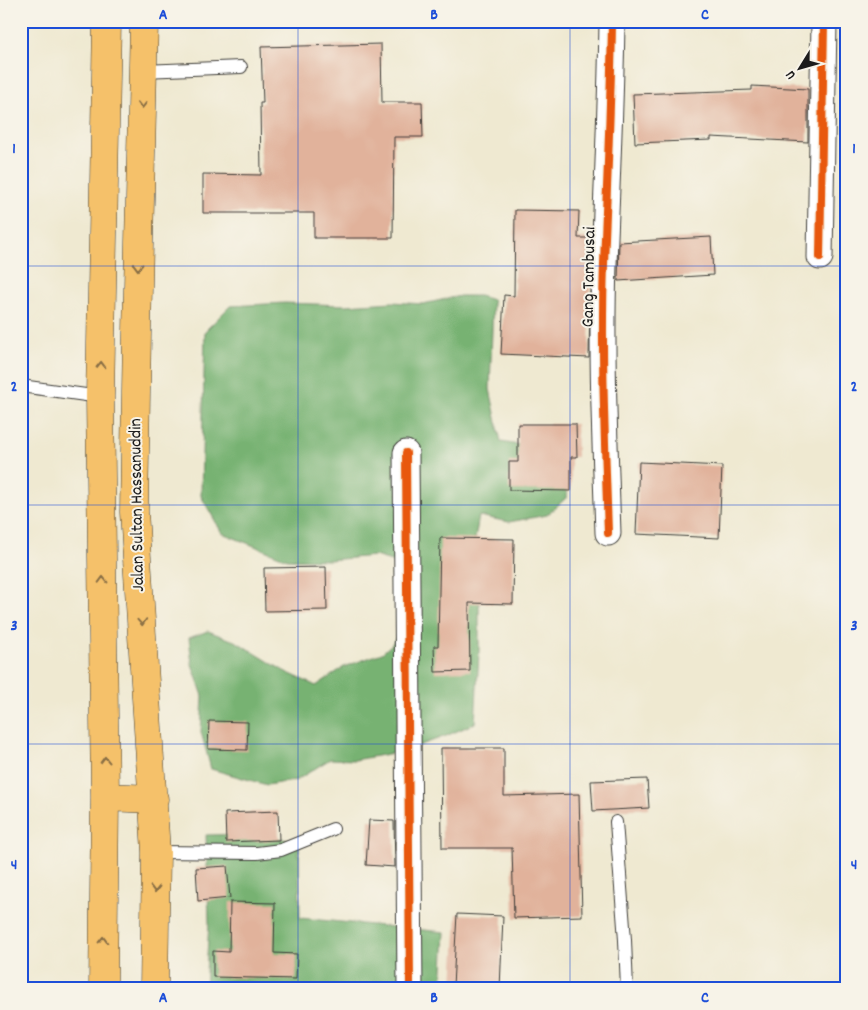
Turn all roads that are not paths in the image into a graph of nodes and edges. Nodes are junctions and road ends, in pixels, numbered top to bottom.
1 (107, 21) edge
2 (144, 21) edge
3 (612, 21) edge
4 (824, 21) edge
5 (241, 67) dead end
6 (143, 72) junction
7 (820, 257) dead end
8 (21, 386) edge
9 (100, 397) junction
10 (406, 453) dead end
11 (608, 532) dead end
12 (105, 797) junction
13 (154, 799) junction
14 (616, 822) dead end
15 (332, 829) dead end
16 (156, 852) junction
17 (103, 989) edge
18 (154, 989) edge
19 (410, 989) edge
20 (627, 989) edge

9 -> 1 main road, Jalan Sultan Hassanuddin
2 - 6 main road, Jalan Sultan Hassanuddin
3 - 11 street, Gang Tambusai
4 - 7 street
5 - 6 lane
6 -> 13 main road, Jalan Sultan Hassanuddin
8 - 9 lane
12 -> 9 main road, Jalan Sultan Hassanuddin
10 - 19 street
12 - 13 main road
17 -> 12 main road, Jalan Sultan Hassanuddin
13 - 16 main road, Jalan Sultan Hassanuddin
14 - 20 lane
15 - 16 lane
16 -> 18 main road, Jalan Sultan Hassanuddin

